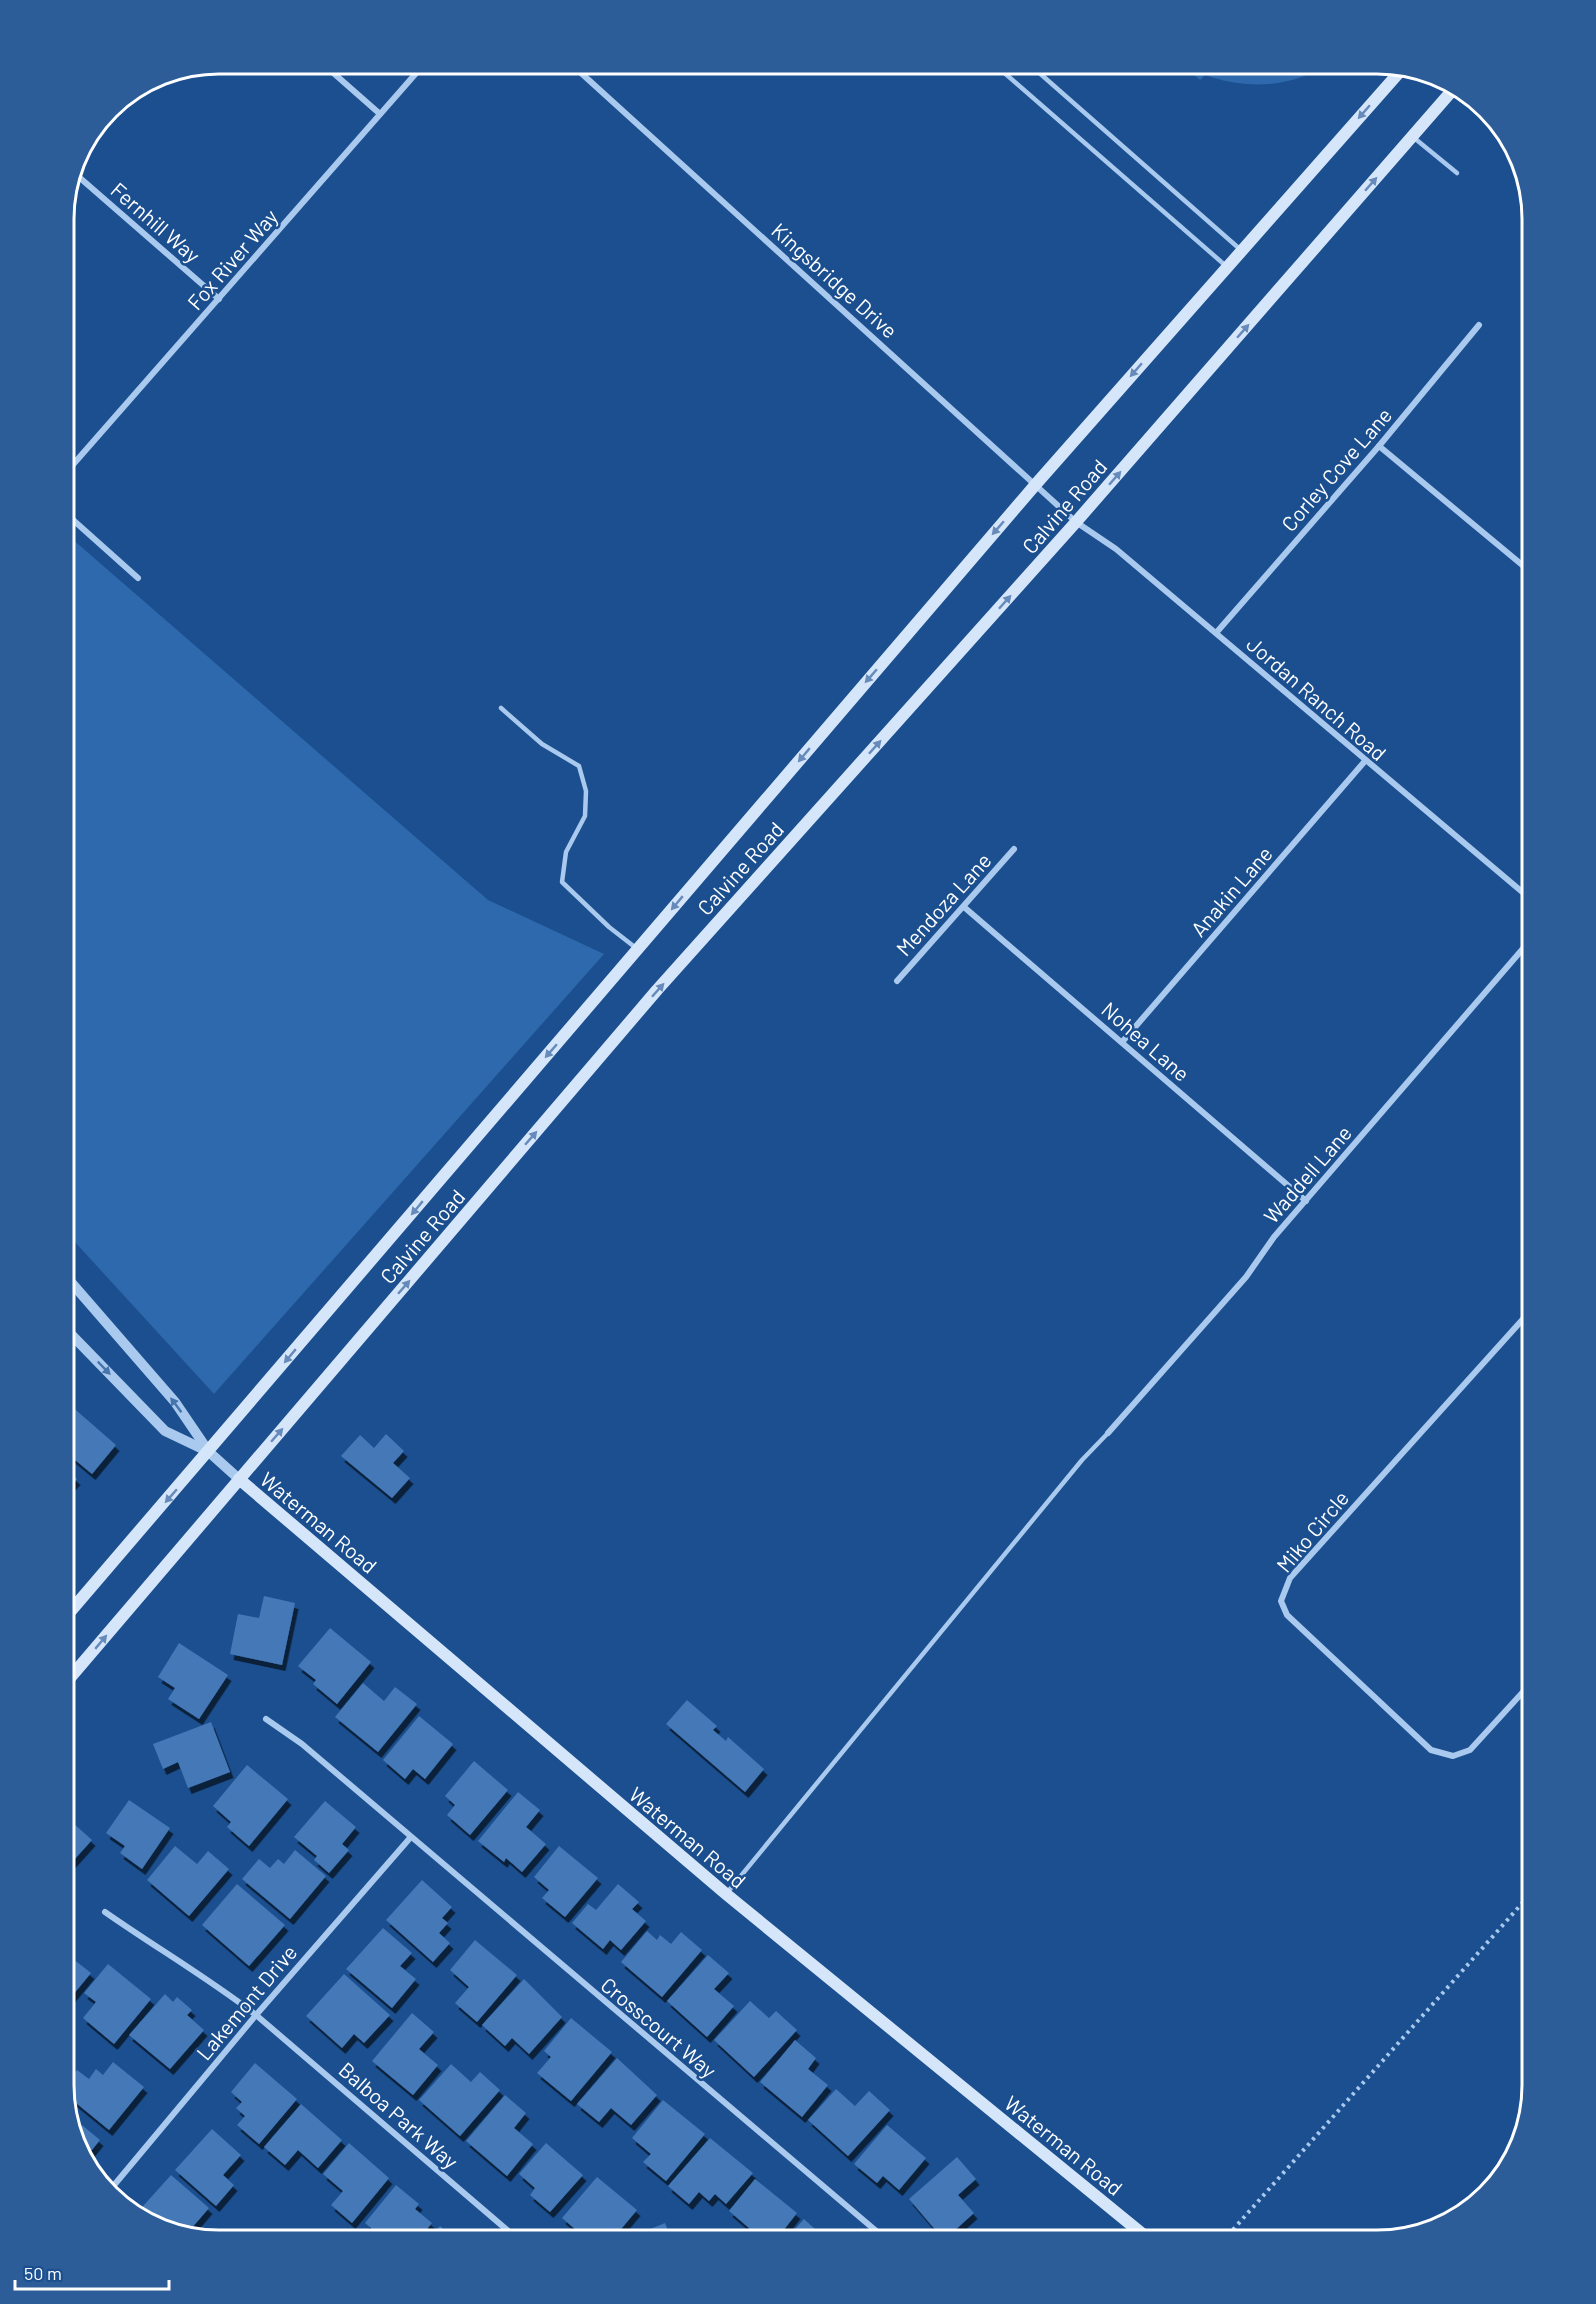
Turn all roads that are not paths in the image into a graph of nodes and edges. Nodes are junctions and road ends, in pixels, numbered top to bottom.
1 (335, 74) edge
2 (415, 74) edge
3 (582, 74) edge
4 (1006, 74) edge
5 (1041, 74) edge
6 (1396, 75) edge
7 (1450, 93) edge
8 (380, 114) junction
9 (1413, 137) junction
10 (1457, 173) dead end
11 (79, 177) edge
12 (1242, 250) junction
13 (1227, 267) junction
14 (219, 299) junction
15 (1479, 325) dead end
16 (1380, 446) junction
17 (74, 464) edge
18 (1036, 484) junction
19 (74, 521) edge
20 (1076, 522) junction
21 (1522, 565) edge
22 (138, 578) dead end
23 (1216, 633) junction
24 (501, 708) dead end
25 (1365, 761) junction
26 (1014, 849) dead end
27 (1522, 892) edge
28 (964, 907) junction
29 (638, 949) junction
30 (1522, 950) edge
31 (897, 981) dead end
32 (1123, 1041) junction
33 (1306, 1201) junction
34 (74, 1286) edge
35 (1522, 1320) edge
36 (74, 1337) edge
37 (1108, 1433) joint
38 (209, 1452) junction
39 (239, 1479) junction
40 (74, 1607) edge
41 (74, 1673) edge
42 (1522, 1693) edge
43 (266, 1719) dead end
44 (410, 1838) junction
45 (726, 1893) junction
46 (105, 1912) dead end
47 (256, 2015) junction
48 (114, 2186) edge
49 (507, 2230) edge
50 (875, 2230) edge
51 (1138, 2230) edge

1 - 8 street
2 - 8 street, Fox River Way
3 - 18 street, Kingsbridge Drive
4 - 13 lane
5 - 12 lane
6 -> 12 main road, Calvine Road
7 - 9 main road, Calvine Road
8 - 14 street, Fox River Way
9 - 10 lane
20 -> 9 main road, Calvine Road
11 - 14 street, Fernhill Way
12 - 13 main road, Calvine Road
13 -> 18 main road, Calvine Road
14 - 17 street, Fox River Way
15 - 16 street, Corley Cove Lane
16 - 21 street
16 - 23 street, Corley Cove Lane
18 - 20 street, Kingsbridge Drive
18 -> 29 main road, Calvine Road
19 - 22 street
20 - 23 street, Jordan Ranch Road
39 -> 20 main road, Calvine Road
23 - 25 street, Jordan Ranch Road
24 - 29 lane
25 - 27 street, Jordan Ranch Road
25 - 32 street, Anakin Lane
26 - 28 street, Mendoza Lane
28 - 31 street, Mendoza Lane
28 - 32 street, Nohea Lane
29 -> 38 main road, Calvine Road
30 - 33 street, Waddell Lane
32 - 33 street, Nohea Lane
33 - 37 street, Waddell Lane
38 -> 34 street, Waterman Road
35 - 42 street, Miko Circle
36 -> 38 street, Waterman Road
37 - 45 lane
38 - 39 street, Waterman Road
38 -> 40 main road, Calvine Road
41 -> 39 main road, Calvine Road
39 - 45 main road, Waterman Road
43 - 44 street, Crosscourt Way
44 - 47 street, Lakemont Drive
44 - 50 street, Crosscourt Way
45 - 51 main road, Waterman Road
46 - 47 street, Balboa Park Way
47 - 48 street, Lakemont Drive
47 - 49 street, Balboa Park Way

